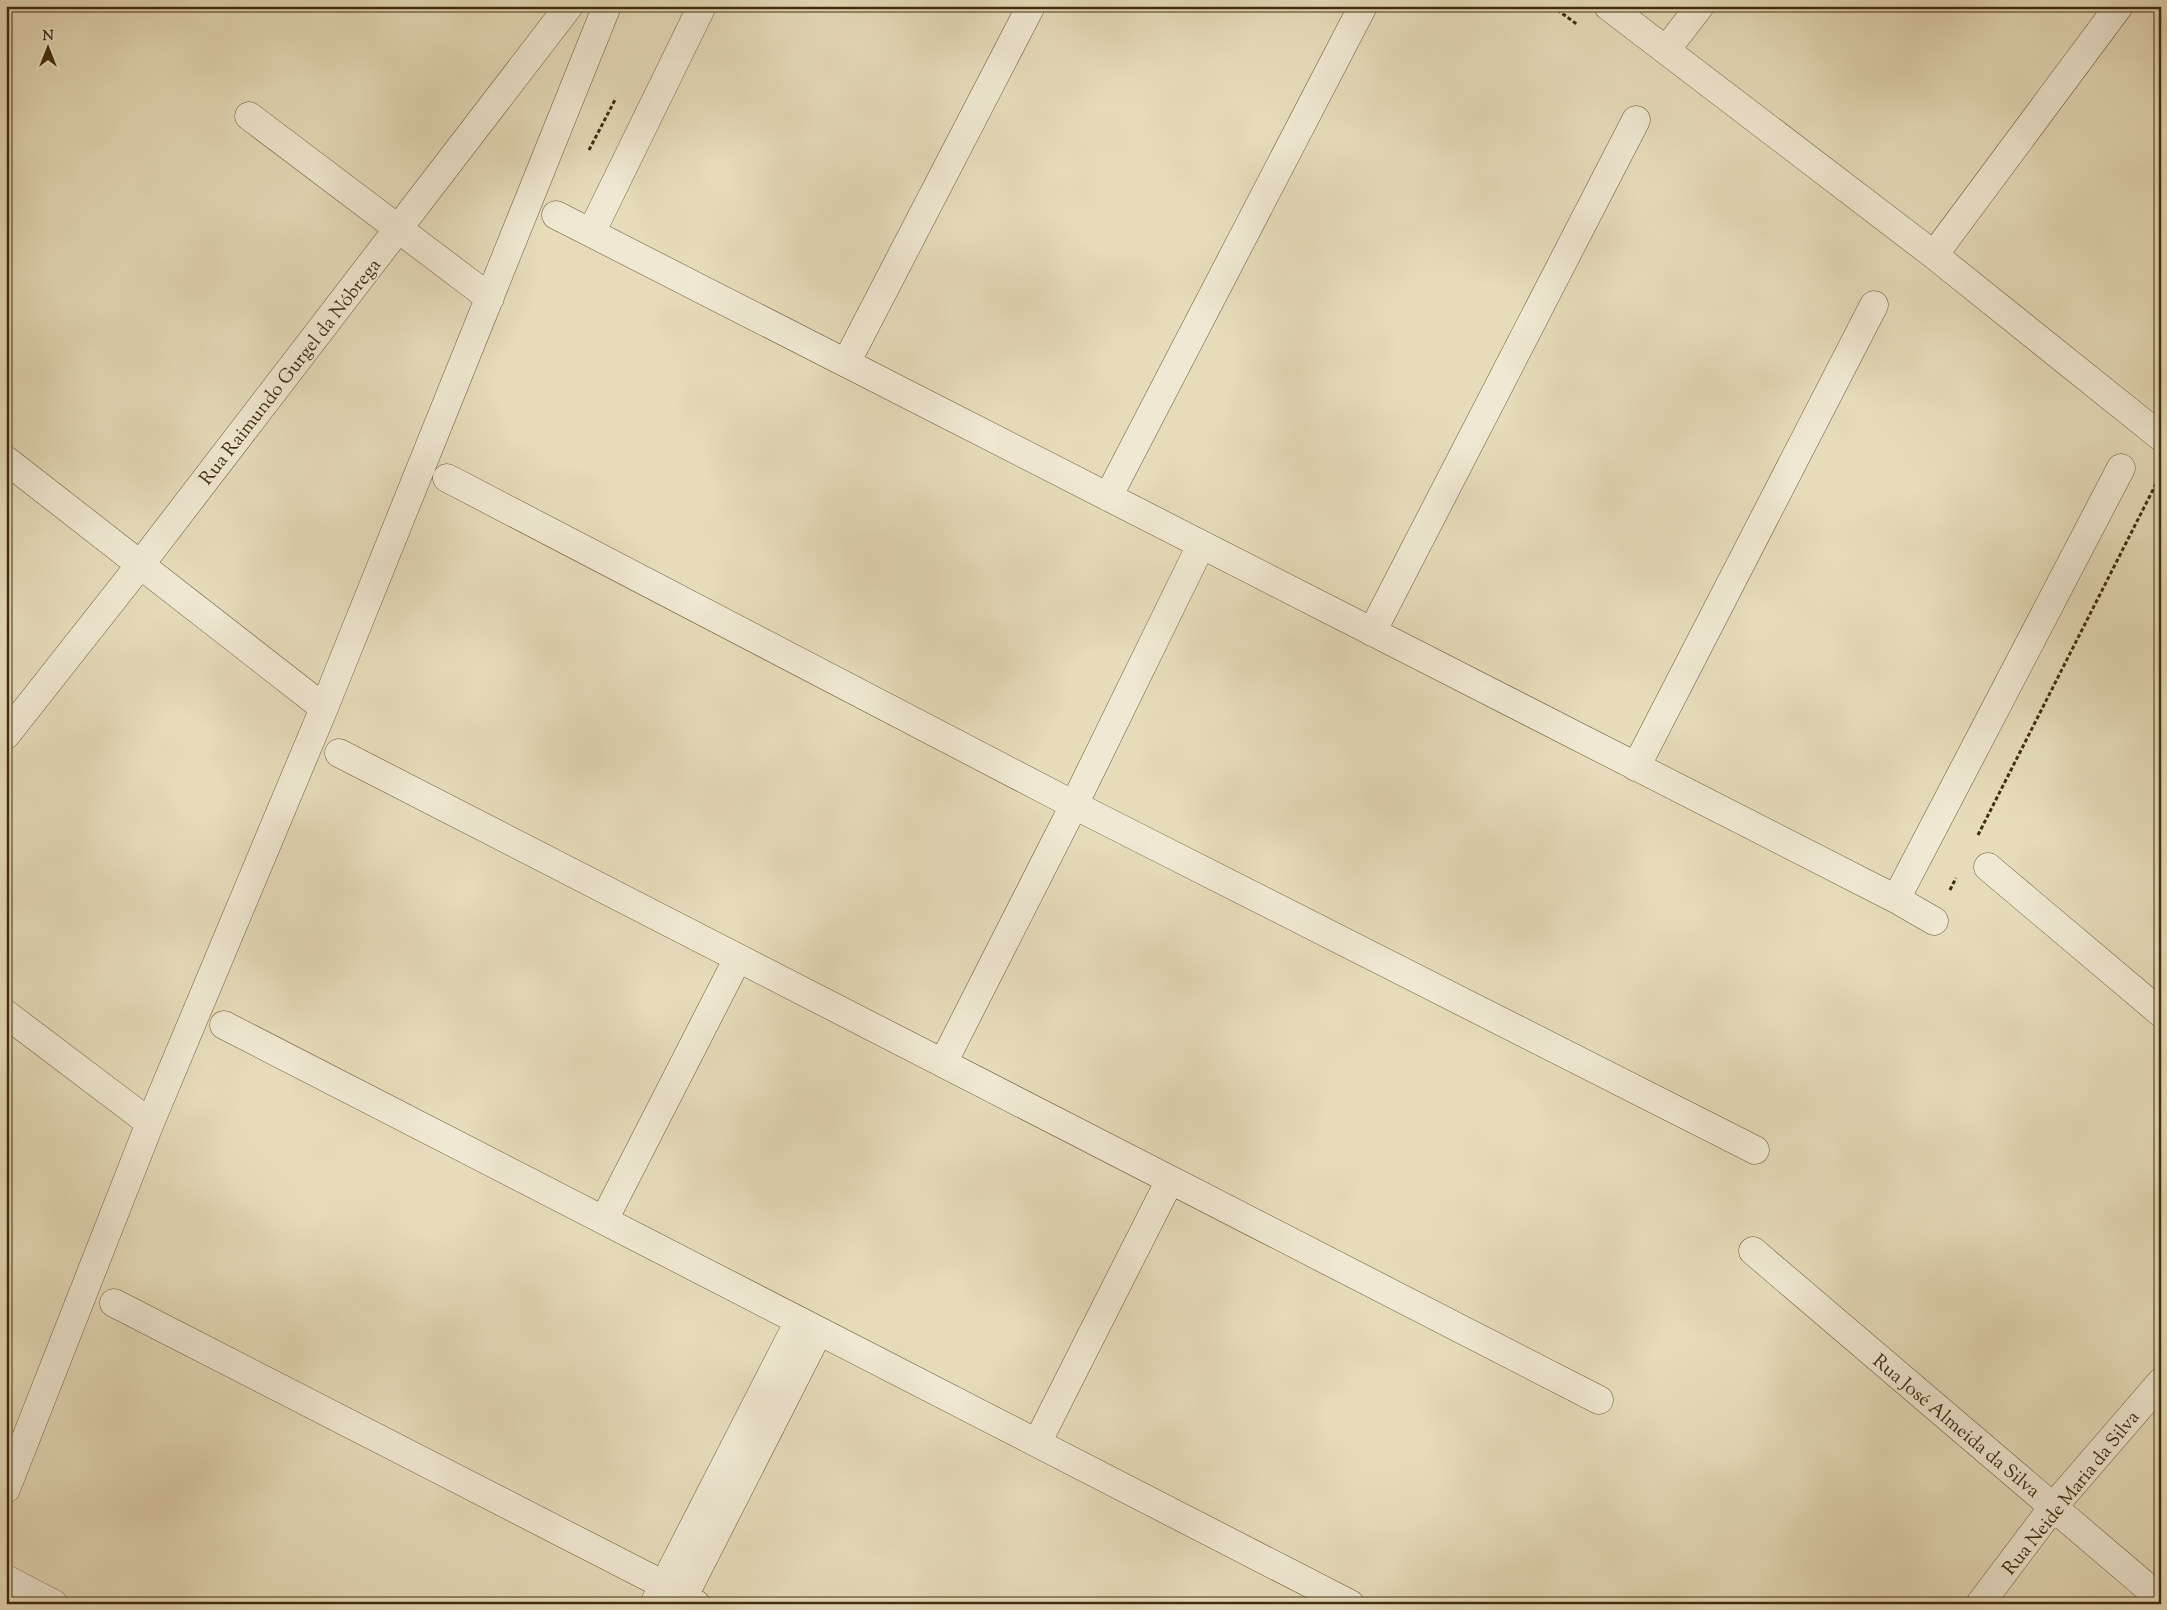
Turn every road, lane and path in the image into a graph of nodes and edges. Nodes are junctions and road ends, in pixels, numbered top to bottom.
1 (569, 6) edge
2 (607, 6) edge
3 (702, 6) edge
4 (1031, 6) edge
5 (1363, 6) edge
6 (1552, 6) edge
7 (1608, 6) edge
8 (1700, 6) edge
9 (2119, 6) edge
10 (1584, 30) dead end
11 (1666, 50) junction
12 (618, 93) dead end
13 (249, 116) dead end
14 (1636, 120) dead end
15 (587, 154) dead end
16 (556, 215) dead end
17 (398, 229) junction
18 (591, 233) junction
19 (1934, 255) junction
20 (490, 298) junction
21 (1874, 304) dead end
22 (846, 363) junction
23 (2161, 436) edge
24 (6, 460) edge
25 (2121, 468) dead end
26 (2153, 468) dead end
27 (447, 478) dead end
28 (1108, 497) junction
29 (1201, 545) junction
30 (140, 565) junction
31 (1372, 632) junction
32 (324, 708) junction
33 (6, 735) edge
34 (339, 753) dead end
35 (1636, 767) junction
36 (1074, 805) junction
37 (1977, 837) dead end
38 (1988, 867) dead end
39 (1959, 873) dead end
40 (1896, 899) junction
41 (1934, 921) joint
42 (738, 958) junction
43 (2161, 1013) edge
44 (6, 1014) edge
45 (224, 1025) dead end
46 (943, 1063) junction
47 (150, 1123) junction
48 (1754, 1150) dead end
49 (1170, 1180) junction
50 (604, 1220) junction
51 (1753, 1251) dead end
52 (114, 1302) dead end
53 (809, 1326) junction
54 (2161, 1382) edge
55 (1599, 1400) dead end
56 (1037, 1443) junction
57 (6, 1489) edge
58 (2053, 1507) junction
59 (6, 1579) edge
60 (676, 1599) edge
61 (2161, 1599) edge
62 (54, 1604) edge
63 (1350, 1604) edge
64 (1980, 1604) edge

1 - 17 street, Rua Raimundo Gurgel da Nóbrega
2 - 20 street
3 - 18 street
4 - 22 street
5 - 28 street
6 - 10 path
7 - 11 street
8 - 11 street
9 - 19 street
11 - 19 street
12 - 15 path
13 - 17 street
14 - 31 street
16 - 18 street
17 - 20 street
17 - 30 street, Rua Raimundo Gurgel da Nóbrega
18 - 22 street
19 - 23 street
20 - 32 street
21 - 35 street
22 - 28 street
24 - 30 street
25 - 40 street
26 - 37 path
27 - 36 street
28 - 29 street
29 - 31 street
29 - 36 street
30 - 32 street
30 - 33 street, Rua Raimundo Gurgel da Nóbrega
31 - 35 street
32 - 47 street
34 - 42 street
35 - 40 street
36 - 46 street
36 - 48 street
38 - 43 street
39 - 41 path
40 - 41 street
42 - 46 street
42 - 50 street
44 - 47 street
45 - 50 street
46 - 49 street
47 - 57 street
49 - 55 street
49 - 56 street
50 - 53 street
51 - 58 street, Rua José Almeida da Silva
52 - 60 street
53 - 56 street
53 - 60 street
54 - 58 street, Rua Neide Maria da Silva
56 - 63 street
58 - 61 street, Rua José Almeida da Silva
58 - 64 street, Rua Neide Maria da Silva
59 - 62 street

